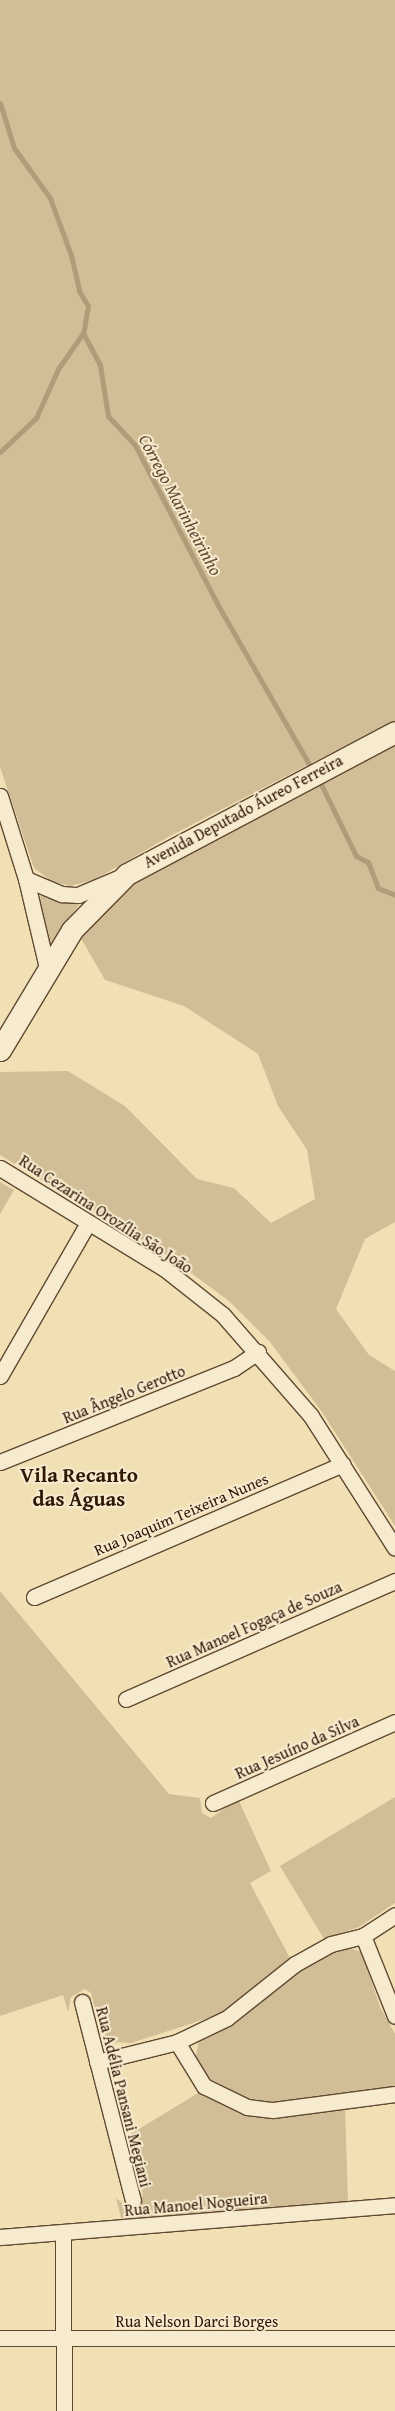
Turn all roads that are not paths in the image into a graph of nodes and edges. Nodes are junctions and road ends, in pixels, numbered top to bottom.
1 (395, 732) edge
2 (0, 796) edge
3 (126, 874) junction
4 (26, 879) junction
5 (47, 968) junction
6 (0, 1050) edge
7 (0, 1168) edge
8 (88, 1223) junction
9 (258, 1352) junction
10 (0, 1376) edge
11 (0, 1462) edge
12 (342, 1464) junction
13 (395, 1548) edge
14 (395, 1581) edge
15 (34, 1597) dead end
16 (126, 1699) dead end
17 (395, 1722) edge
18 (212, 1803) dead end
19 (395, 1915) edge
20 (363, 1936) junction
21 (82, 2002) dead end
22 (395, 2016) edge
23 (177, 2042) junction
24 (97, 2062) junction
25 (395, 2094) edge
26 (133, 2201) dead end
27 (395, 2206) edge
28 (63, 2233) junction
29 (0, 2237) edge
30 (0, 2338) edge
31 (395, 2338) edge
32 (64, 2339) junction
33 (64, 2411) edge

1 - 3 main road, Avenida Deputado Áureo Ferreira
2 - 4 street
3 - 4 street
3 - 5 main road, Avenida Deputado Áureo Ferreira
4 - 5 street
5 - 6 main road, Avenida Deputado Áureo Ferreira
7 - 8 street, Rua Cezarina Orozília São João
8 - 9 street, Rua Cezarina Orozília São João
8 - 10 street
9 - 11 street, Rua Ângelo Gerotto
9 - 12 street, Rua Cezarina Orozília São João
12 - 13 street, Rua Cezarina Orozília São João
12 - 15 street, Rua Joaquim Teixeira Nunes
14 - 16 street, Rua Manoel Fogaça de Souza
17 - 18 street, Rua Jesuíno da Silva
19 - 20 street
20 - 22 street
20 - 23 street
21 - 24 street, Rua Adélia Pansani Megiani
23 - 24 street
23 - 25 street
24 - 26 street, Rua Adélia Pansani Megiani
27 - 28 street, Rua Manoel Nogueira
28 - 29 street, Rua Manoel Nogueira
28 - 32 street
30 - 32 street, Rua Nelson Darci Borges
31 - 32 street, Rua Nelson Darci Borges
32 - 33 street

